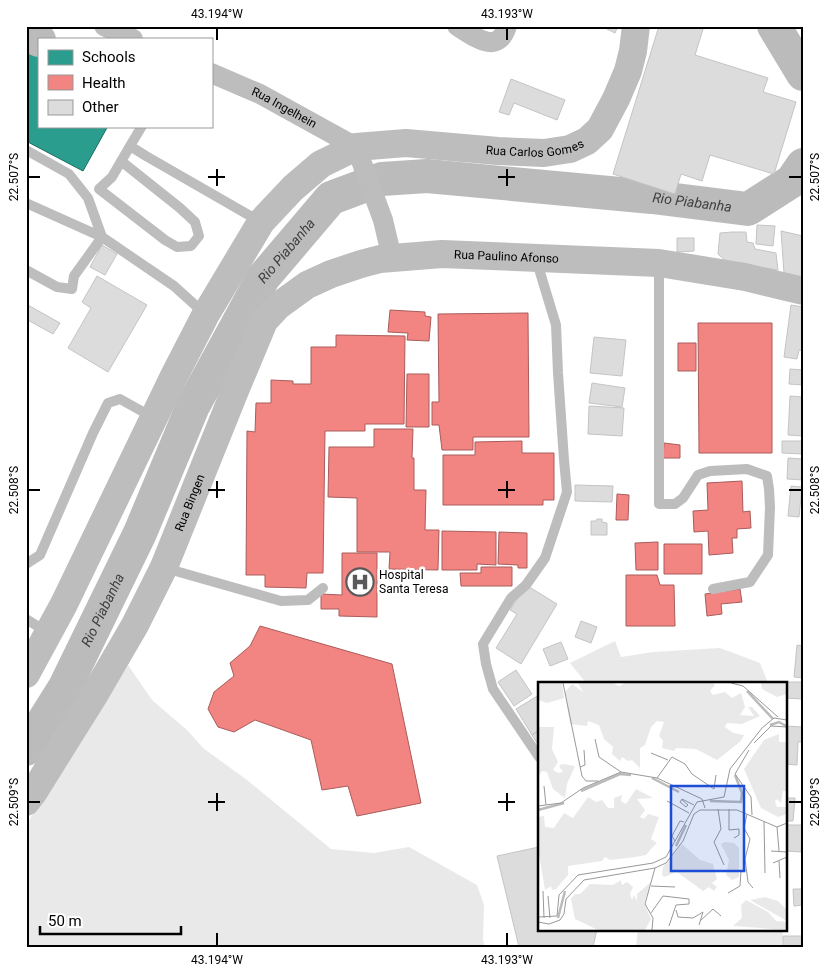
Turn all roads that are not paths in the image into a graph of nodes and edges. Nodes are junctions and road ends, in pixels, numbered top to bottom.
1 (104, 26) edge
2 (457, 26) edge
3 (507, 26) edge
4 (636, 26) edge
5 (131, 38) edge
6 (212, 72) edge
7 (141, 128) edge
8 (130, 146) junction
9 (356, 147) junction
10 (26, 150) edge
11 (121, 161) junction
12 (99, 189) junction
13 (88, 198) junction
14 (26, 203) edge
15 (261, 222) junction
16 (102, 237) junction
17 (392, 258) junction
18 (536, 258) junction
19 (659, 263) junction
20 (26, 270) edge
21 (803, 291) edge
22 (206, 314) junction
23 (154, 418) junction
24 (26, 564) edge
25 (164, 567) junction
26 (323, 588) dead end
27 (713, 588) dead end
28 (37, 626) edge
29 (26, 674) edge
30 (538, 756) edge
31 (26, 802) edge

1 - 5 street
2 - 3 street
4 - 9 main road, Rua Carlos Gomes
6 - 9 street, Rua Ingelhein
7 - 8 lane
8 - 11 lane
8 - 15 lane
9 - 15 main road
9 - 17 street
10 - 13 lane
11 - 12 lane
11 - 12 lane
12 - 13 lane
13 - 16 lane
14 - 16 lane
15 - 22 main road
16 - 20 lane
16 - 22 lane
17 - 18 main road, Rua Paulino Afonso
17 - 25 main road, Rua Bingen
18 - 19 main road, Rua Paulino Afonso
18 - 30 lane
19 - 21 main road, Rua Paulino Afonso
19 - 27 lane
22 - 23 main road
23 - 24 lane
23 - 28 main road
25 - 26 lane
25 - 31 main road, Rua Bingen
28 - 29 main road

